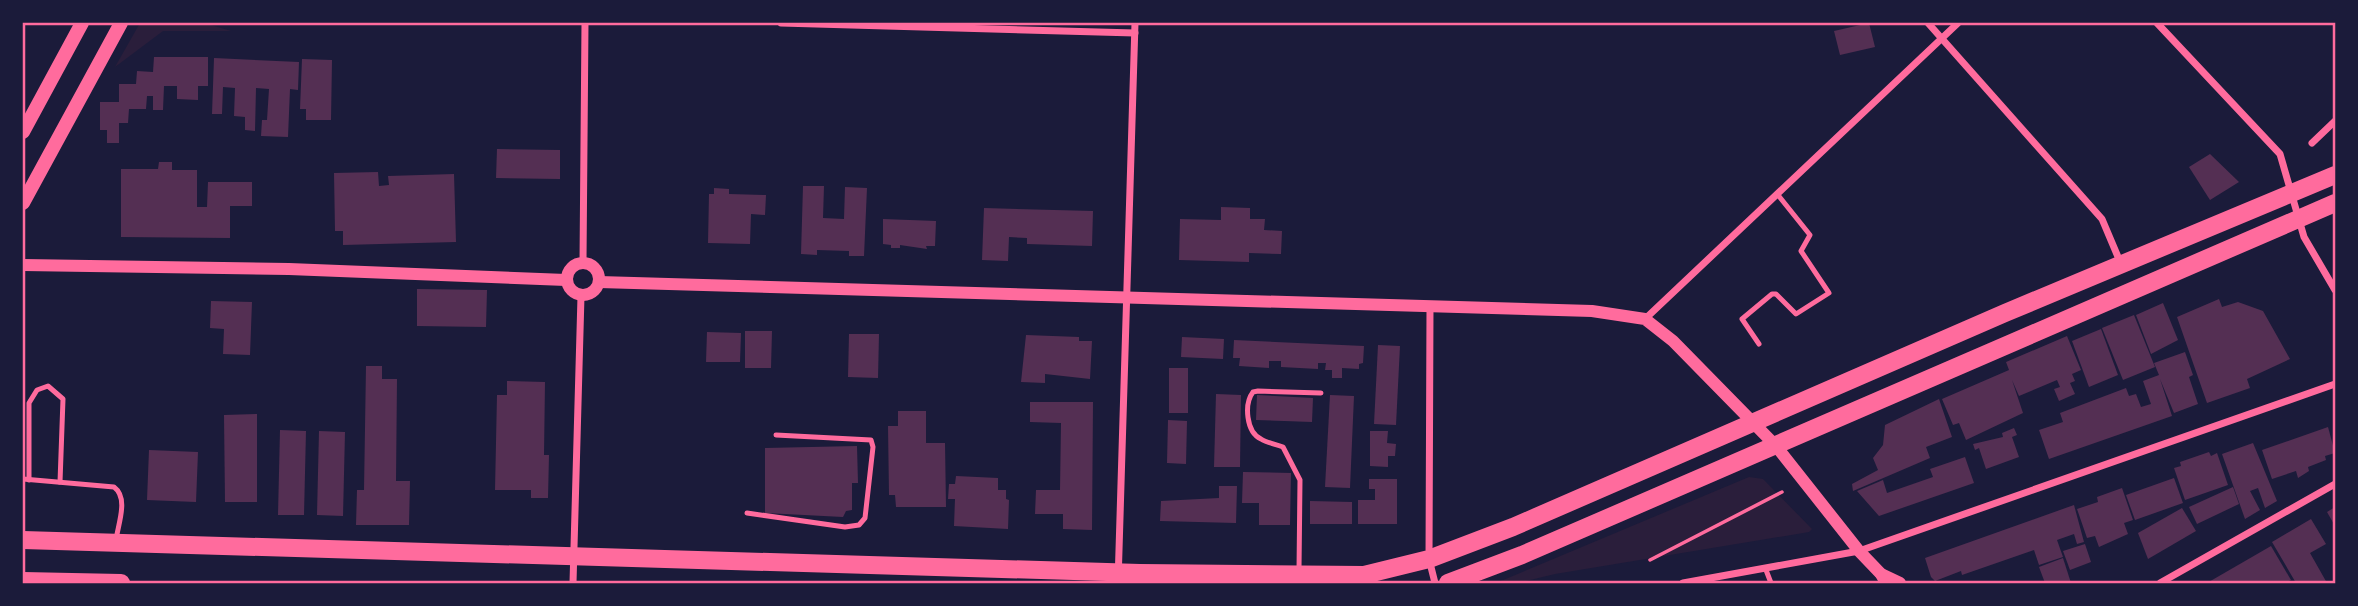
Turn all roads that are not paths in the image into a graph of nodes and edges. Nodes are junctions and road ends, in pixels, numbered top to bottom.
1 (82, 23) edge
2 (121, 23) edge
3 (586, 23) edge
4 (781, 23) edge
5 (1135, 23) edge
6 (1928, 23) edge
7 (1958, 23) edge
8 (2157, 23) edge
9 (1135, 33) junction
10 (1942, 38) junction
11 (2335, 121) edge
12 (23, 132) edge
13 (2312, 144) dead end
14 (2335, 175) edge
15 (2292, 193) junction
16 (1778, 195) junction
17 (23, 203) edge
18 (2335, 203) edge
19 (2298, 220) junction
20 (583, 263) junction
21 (23, 265) edge
22 (2122, 266) junction
23 (566, 279) junction
24 (598, 282) junction
25 (2335, 290) edge
26 (581, 296) junction
27 (1127, 297) junction
28 (1430, 307) junction
29 (1645, 319) junction
30 (1759, 344) dead end
31 (2335, 384) edge
32 (1321, 393) dead end
33 (1754, 423) junction
34 (776, 435) dead end
35 (1776, 446) junction
36 (26, 480) edge
37 (60, 482) junction
38 (2335, 484) edge
39 (747, 513) dead end
40 (23, 540) edge
41 (115, 543) junction
42 (1859, 551) junction
43 (575, 557) junction
44 (1429, 559) junction
45 (1766, 570) junction
46 (1298, 577) junction
47 (1118, 578) edge
48 (1716, 580) edge
49 (1889, 580) edge
50 (23, 581) edge
51 (121, 583) edge
52 (573, 583) edge
53 (1435, 583) edge
54 (1448, 583) edge
55 (1684, 583) edge
56 (1771, 583) edge
57 (2160, 583) edge

1 - 12 main road
2 - 17 main road
3 - 20 street
4 - 9 street
5 - 9 street
6 - 10 street
7 - 10 street
8 - 15 street
9 - 27 street
10 - 16 street
10 - 22 street
11 - 13 street
14 - 15 main road
15 - 19 street
15 - 22 main road
16 - 29 street
16 - 30 lane
18 - 19 main road
19 - 25 street
19 - 35 main road
20 - 23 street
20 - 24 street
21 - 23 street
22 - 33 main road
23 - 26 street
24 - 26 street
24 - 27 street
26 - 43 street
27 - 28 street
27 - 47 street
28 - 29 street
28 - 44 street
29 - 33 street
31 - 42 street
32 - 46 lane
33 - 35 street
33 - 44 main road
34 - 39 lane
35 - 42 street
35 - 54 main road
36 - 37 lane
36 - 37 lane
37 - 41 lane
38 - 57 street
40 - 41 main road
41 - 43 main road
42 - 45 street
42 - 49 street
43 - 47 main road
43 - 52 street
44 - 46 main road
44 - 53 street
45 - 48 street
45 - 56 lane
46 - 47 main road
48 - 55 street
50 - 51 main road

